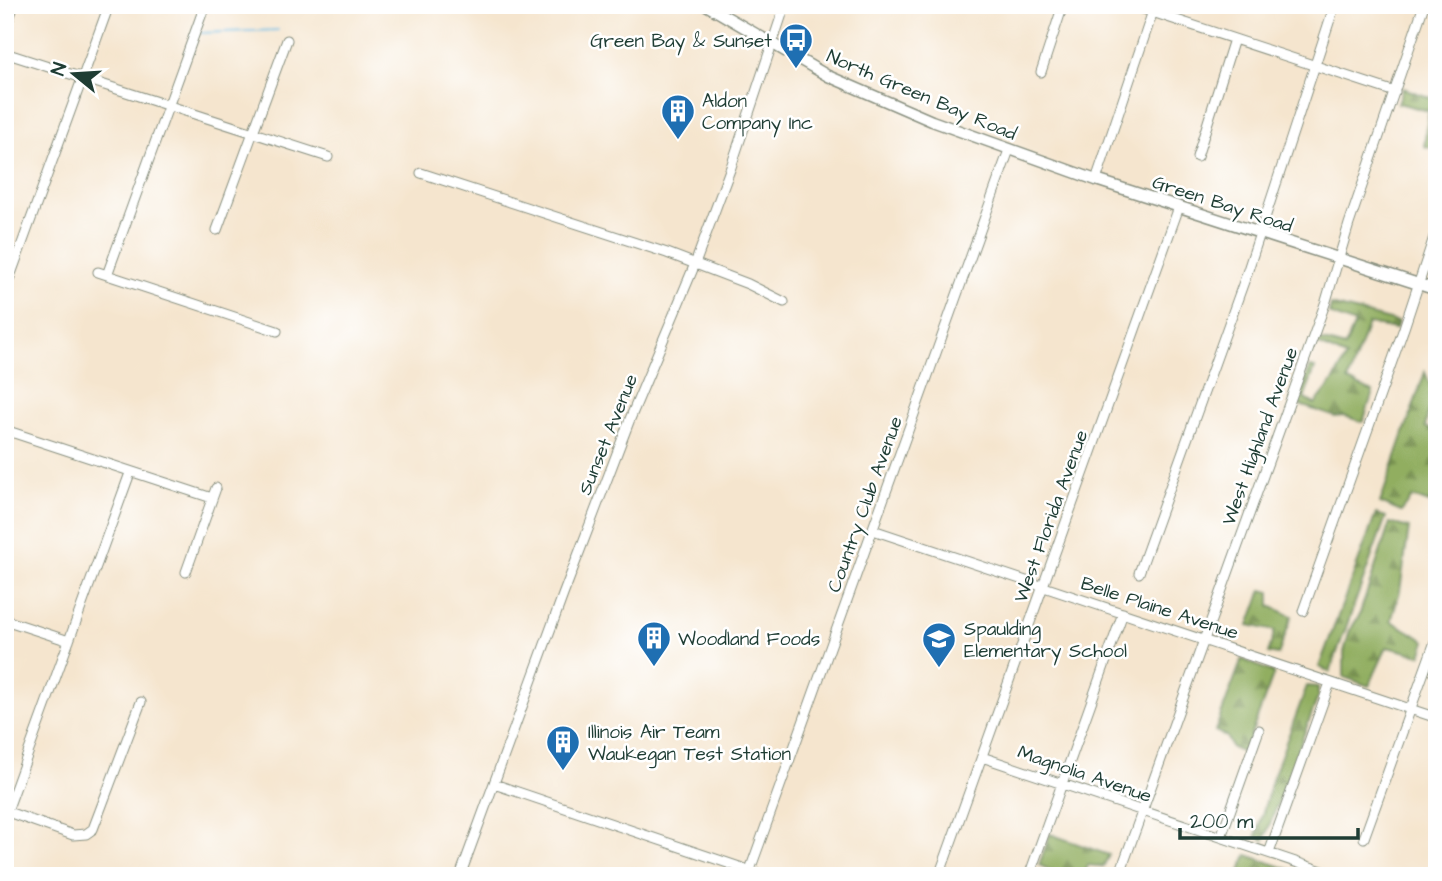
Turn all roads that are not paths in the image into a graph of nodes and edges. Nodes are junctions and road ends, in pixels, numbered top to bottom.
1 (14, 5) edge
2 (109, 5) edge
3 (205, 5) edge
4 (706, 5) edge
5 (785, 5) edge
6 (1063, 5) edge
7 (1131, 5) edge
8 (1424, 5) edge
9 (1334, 7) dead end
10 (1154, 9) edge
11 (5, 29) edge
12 (1234, 39) junction
13 (287, 40) dead end
14 (772, 45) junction
15 (5, 53) edge
16 (1314, 66) junction
17 (1041, 72) dead end
18 (83, 76) junction
19 (1395, 92) junction
20 (170, 104) junction
21 (253, 132) junction
22 (1009, 150) junction
23 (328, 157) dead end
24 (1197, 157) dead end
25 (421, 173) dead end
26 (1096, 180) junction
27 (1180, 207) junction
28 (1437, 228) edge
29 (217, 230) dead end
30 (1260, 234) junction
31 (1340, 260) junction
32 (695, 264) junction
33 (7, 285) dead end
34 (1419, 285) junction
35 (1437, 290) edge
36 (784, 302) dead end
37 (277, 331) dead end
38 (5, 430) edge
39 (131, 472) junction
40 (216, 488) dead end
41 (212, 498) junction
42 (873, 530) junction
43 (186, 572) dead end
44 (1139, 573) dead end
45 (1043, 587) junction
46 (1303, 611) dead end
47 (1123, 614) junction
48 (5, 620) edge
49 (1437, 636) edge
50 (68, 640) junction
51 (1204, 640) junction
52 (1330, 683) junction
53 (141, 702) dead end
54 (1410, 710) junction
55 (1437, 718) edge
56 (1259, 730) dead end
57 (982, 757) junction
58 (494, 784) junction
59 (1063, 785) junction
60 (6, 811) edge
61 (1142, 811) junction
62 (1221, 837) junction
63 (1364, 838) dead end
64 (1269, 853) junction
65 (750, 870) junction
66 (460, 876) edge
67 (766, 876) edge
68 (939, 876) edge
69 (1029, 876) edge
70 (1119, 876) edge
71 (1337, 876) edge

1 - 11 street
2 - 18 street
3 - 20 street
4 - 14 main road, North Green Bay Road
5 - 14 street, Sunset Avenue
6 - 17 street
7 - 10 street
8 - 19 street, West Highland Avenue
9 - 16 street
10 - 12 street
10 - 26 street
12 - 16 street
12 - 24 street
13 - 21 street
14 - 22 main road, North Green Bay Road
14 - 32 street, Sunset Avenue
15 - 18 street
16 - 19 street
16 - 30 street
18 - 20 street
18 - 33 street
19 - 31 street, West Highland Avenue
20 - 21 street
20 - 37 street
21 - 23 street
21 - 29 street
22 - 26 main road, North Green Bay Road
22 - 42 street, Country Club Avenue
25 - 32 street
26 - 27 main road, Green Bay Road
27 - 30 main road, Green Bay Road
27 - 45 street, West Florida Avenue
28 - 34 street
30 - 31 main road, Green Bay Road
30 - 44 street
31 - 34 main road
31 - 51 street, West Highland Avenue
32 - 36 street
32 - 58 street, Sunset Avenue
34 - 35 main road
34 - 46 street
38 - 39 street
39 - 41 street
39 - 50 street
40 - 41 street
41 - 43 street
42 - 45 street, Belle Plaine Avenue
42 - 65 street, Country Club Avenue
45 - 47 street, Belle Plaine Avenue
45 - 57 street, West Florida Avenue
47 - 51 street, Belle Plaine Avenue
47 - 59 street
48 - 50 street
49 - 54 street
50 - 60 street
51 - 52 street, Belle Plaine Avenue
51 - 61 street, West Highland Avenue
52 - 54 street, Belle Plaine Avenue
52 - 64 street
53 - 60 street
54 - 55 street, Belle Plaine Avenue
54 - 63 street
56 - 62 street
57 - 59 street, Magnolia Avenue
57 - 68 street, West Florida Avenue
58 - 65 street
58 - 66 street, Sunset Avenue
59 - 61 street, Magnolia Avenue
59 - 69 street
61 - 62 street, Magnolia Avenue
61 - 70 street, West Highland Avenue
62 - 64 street, Magnolia Avenue
64 - 71 street, Magnolia Avenue
65 - 67 street

